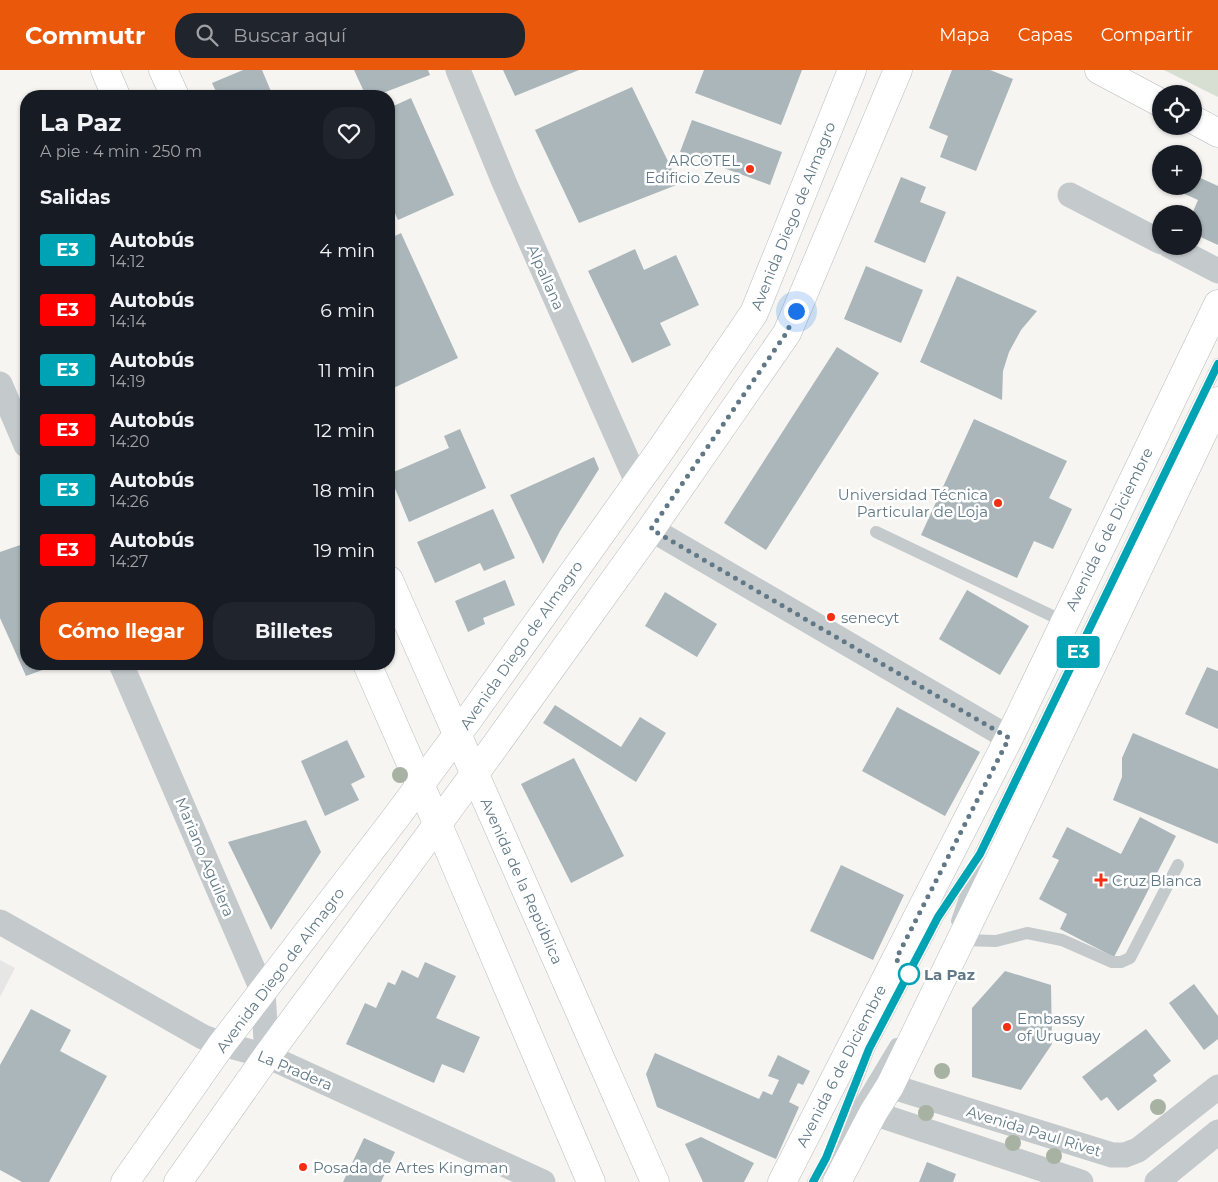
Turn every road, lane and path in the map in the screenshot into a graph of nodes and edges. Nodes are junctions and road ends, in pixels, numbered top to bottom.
1 (105, 70) edge
2 (163, 70) edge
3 (458, 70) edge
4 (852, 70) edge
5 (898, 70) edge
6 (1099, 70) edge
7 (113, 90) edge
8 (171, 90) edge
9 (1152, 98) edge
10 (1202, 124) edge
11 (1218, 133) edge
12 (1070, 195) dead end
13 (1152, 237) edge
14 (1187, 255) edge
15 (1218, 271) edge
16 (1218, 304) edge
17 (1218, 364) edge
18 (0, 384) edge
19 (1218, 401) edge
20 (20, 431) edge
21 (637, 482) junction
22 (651, 529) junction
23 (876, 532) dead end
24 (395, 594) edge
25 (1065, 622) junction
26 (124, 670) edge
27 (370, 670) edge
28 (457, 735) junction
29 (1009, 738) junction
30 (474, 773) junction
31 (420, 785) junction
32 (438, 823) junction
33 (980, 854) junction
34 (1178, 865) dead end
35 (0, 922) edge
36 (961, 940) junction
37 (263, 992) junction
38 (222, 1044) junction
39 (267, 1056) junction
40 (890, 1086) junction
41 (1218, 1087) edge
42 (873, 1113) junction
43 (1218, 1132) edge
44 (1085, 1148) junction
45 (1138, 1150) junction
46 (831, 1170) edge
47 (1078, 1181) edge
48 (125, 1182) edge
49 (178, 1182) edge
50 (543, 1182) edge
51 (591, 1182) edge
52 (655, 1182) edge
53 (782, 1182) edge
54 (813, 1182) edge
55 (1152, 1182) edge
56 (1157, 1182) edge

1 - 7 main road
2 - 8 main road
3 - 21 street, Alpallana
4 - 21 main road, Avenida Diego de Almagro
5 - 22 main road
6 - 9 main road
10 - 11 main road
12 - 13 street
14 - 15 street
16 - 25 main road, Avenida 6 de Diciembre
17 - 33 lane
18 - 20 street
19 - 36 main road
21 - 28 main road, Avenida Diego de Almagro
22 - 29 street
22 - 30 main road
23 - 25 lane
24 - 28 main road, Avenida de la República
25 - 29 main road, Avenida 6 de Diciembre
26 - 37 street, Mariano Aguilera
27 - 31 main road
28 - 30 main road, Avenida de la República
28 - 31 main road, Avenida Diego de Almagro
29 - 53 main road, Avenida 6 de Diciembre
30 - 32 main road
30 - 52 main road, Avenida de la República
31 - 32 main road
31 - 37 main road, Avenida Diego de Almagro
32 - 39 main road
32 - 51 main road
33 - 46 lane
33 - 46 lane
34 - 36 lane
35 - 38 street, La Pradera
36 - 40 main road
37 - 38 main road, Avenida Diego de Almagro
37 - 39 street, Mariano Aguilera
38 - 39 street, La Pradera
38 - 48 main road, Avenida Diego de Almagro
39 - 49 main road
39 - 50 street, La Pradera
40 - 42 main road
40 - 44 street, Avenida Paul Rivet
41 - 45 street, Avenida Paul Rivet
42 - 46 main road
42 - 47 street
43 - 56 street
44 - 45 street, Avenida Paul Rivet
44 - 47 street
45 - 55 street
46 - 54 lane

